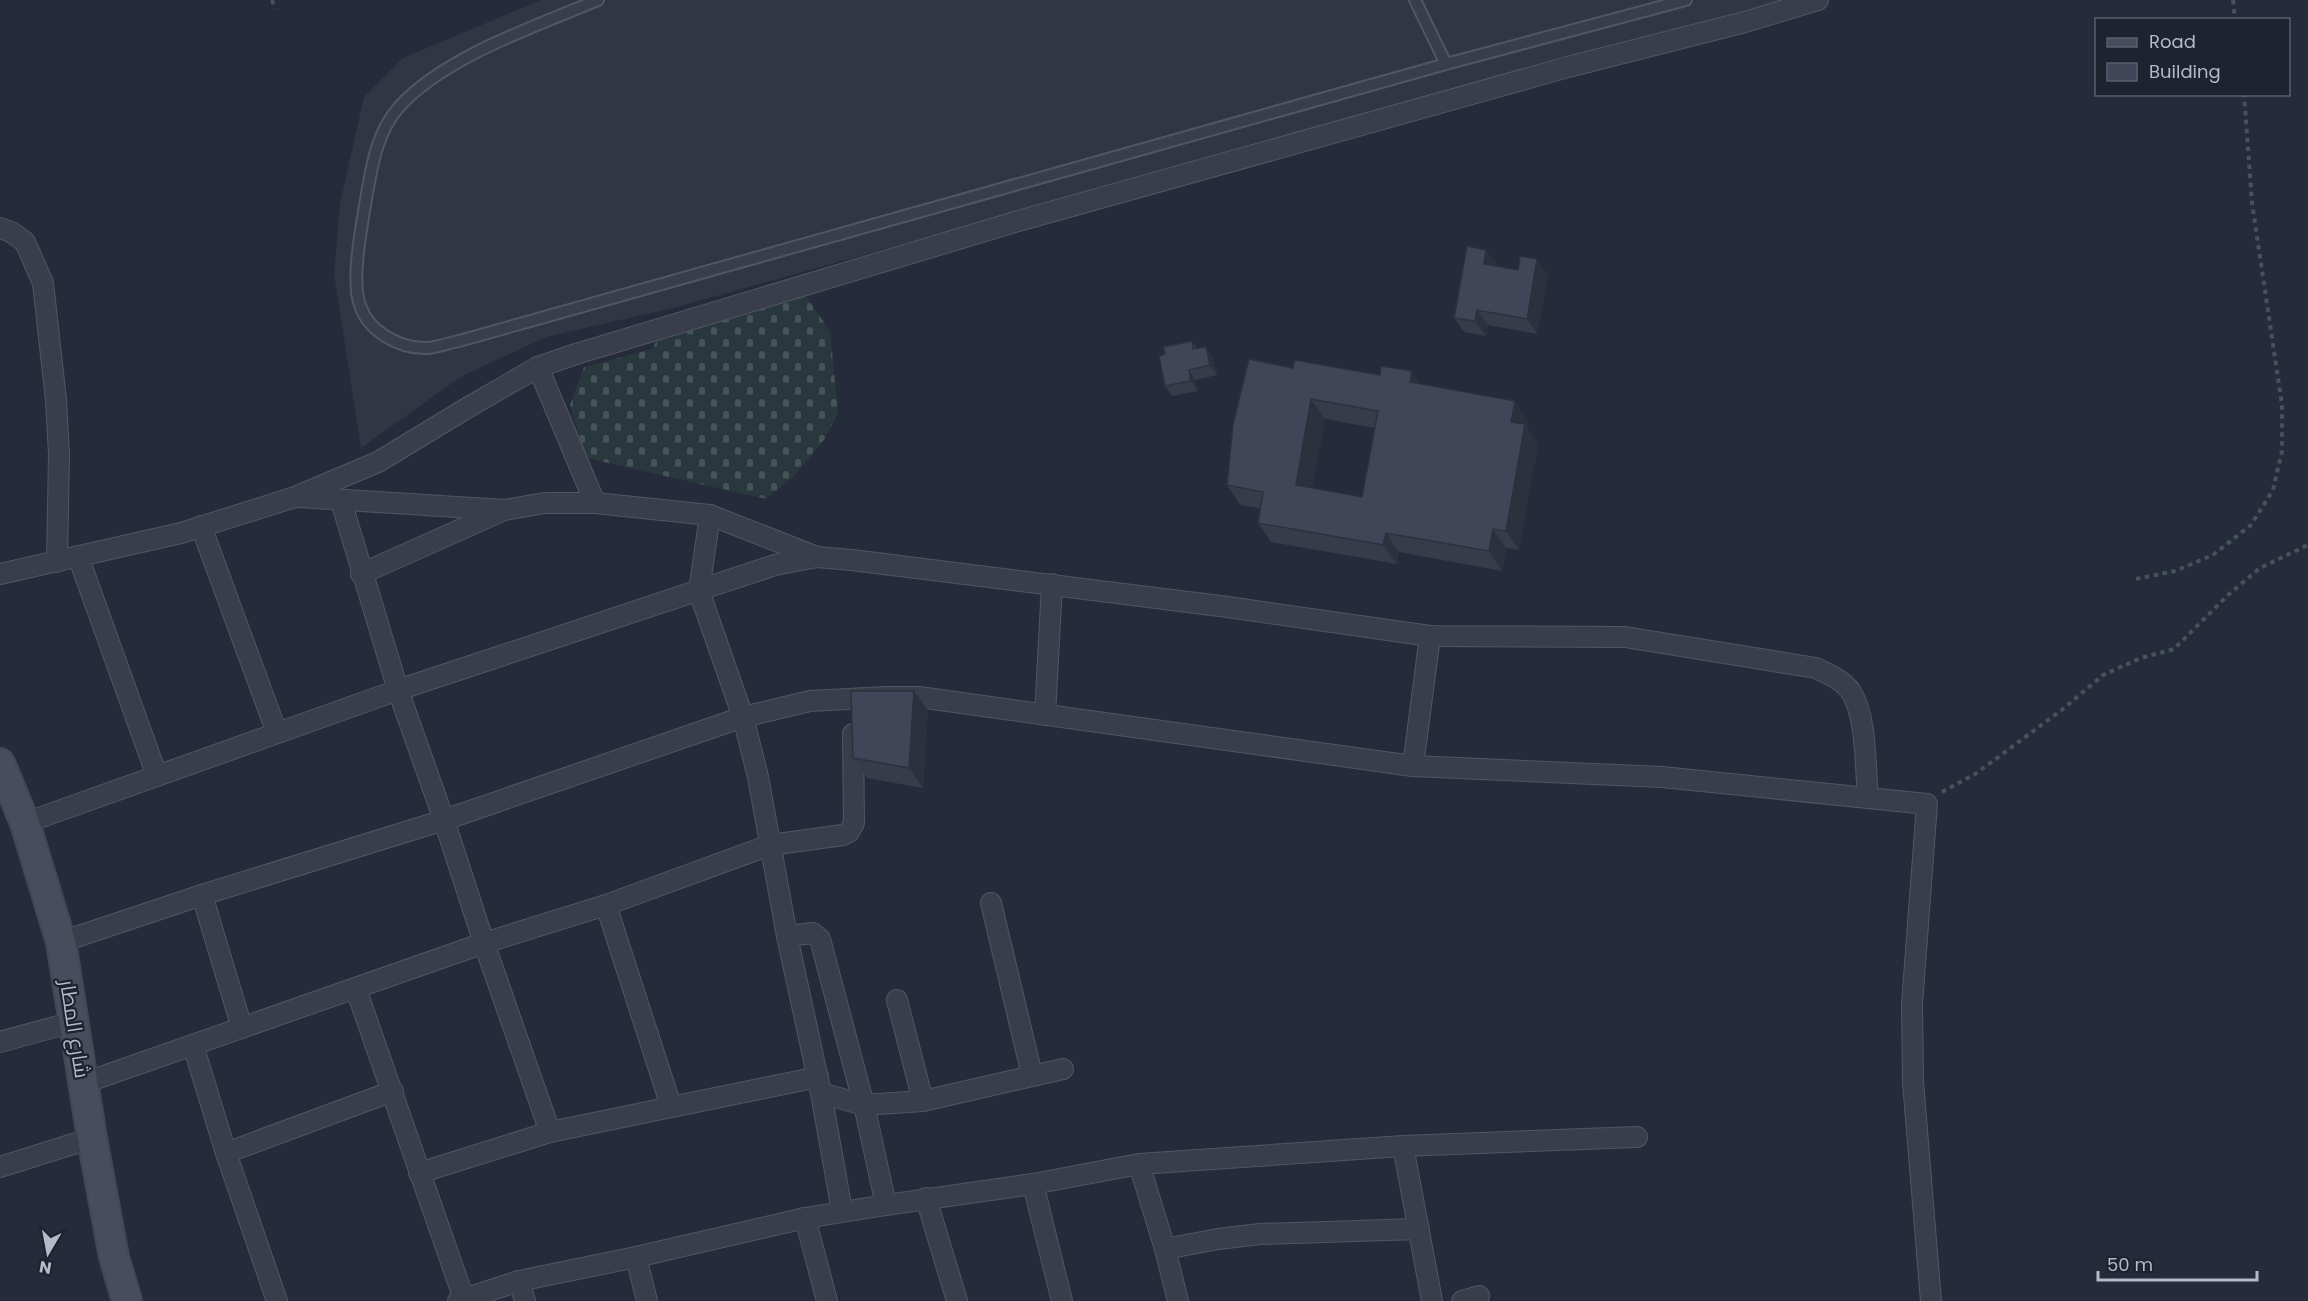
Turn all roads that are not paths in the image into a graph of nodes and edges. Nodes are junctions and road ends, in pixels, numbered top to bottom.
1 (598, 0) edge
2 (1415, 0) edge
3 (1686, 0) edge
4 (1818, 0) edge
5 (1446, 64) junction
6 (0, 228) edge
7 (538, 367) junction
8 (295, 497) junction
9 (341, 501) junction
10 (595, 503) junction
11 (504, 510) junction
12 (710, 515) junction
13 (201, 526) junction
14 (78, 556) junction
15 (817, 557) junction
16 (57, 562) junction
17 (0, 574) edge
18 (361, 574) junction
19 (1052, 584) junction
20 (699, 591) junction
21 (1430, 636) junction
22 (398, 690) junction
23 (852, 698) junction
24 (1045, 715) junction
25 (743, 717) junction
26 (277, 733) junction
27 (0, 763) edge
28 (1413, 766) junction
29 (157, 776) junction
30 (1868, 797) junction
31 (444, 820) junction
32 (25, 823) junction
33 (770, 845) junction
34 (202, 895) junction
35 (991, 903) dead end
36 (606, 905) junction
37 (787, 936) junction
38 (61, 942) junction
39 (484, 944) junction
40 (356, 989) junction
41 (897, 1000) dead end
42 (74, 1022) junction
43 (242, 1028) junction
44 (0, 1042) edge
45 (193, 1045) junction
46 (1063, 1069) dead end
47 (1032, 1075) junction
48 (84, 1083) junction
49 (820, 1085) junction
50 (393, 1091) junction
51 (923, 1101) junction
52 (671, 1106) junction
53 (864, 1106) junction
54 (549, 1132) junction
55 (1637, 1137) dead end
56 (92, 1138) junction
57 (1402, 1146) junction
58 (226, 1153) junction
59 (1139, 1164) junction
60 (0, 1167) edge
61 (419, 1173) junction
62 (1033, 1184) junction
63 (926, 1198) junction
64 (886, 1204) junction
65 (842, 1211) junction
66 (805, 1218) junction
67 (1419, 1228) junction
68 (1165, 1249) junction
69 (636, 1257) junction
70 (519, 1281) junction
71 (461, 1300) edge
72 (127, 1301) edge
73 (278, 1301) edge
74 (525, 1301) edge
75 (647, 1301) edge
76 (827, 1301) edge
77 (957, 1301) edge
78 (1062, 1301) edge
79 (1178, 1301) edge
80 (1432, 1301) edge
81 (1931, 1301) edge

1 - 5 lane
2 - 5 lane
3 - 5 lane
4 - 7 street
6 - 16 street
7 - 8 street
7 - 10 street
8 - 9 street
8 - 13 street
9 - 11 street
9 - 18 street
10 - 11 street
10 - 12 street
11 - 18 street
12 - 15 street
12 - 20 street
13 - 14 street
13 - 26 street
14 - 16 street
14 - 29 street
15 - 19 street
15 - 20 street
16 - 17 street
18 - 22 street
19 - 21 street
19 - 24 street
20 - 22 street
20 - 25 street
21 - 28 street
21 - 30 street
22 - 26 street
22 - 31 street
23 - 24 street
23 - 25 street
23 - 33 street
24 - 28 street
25 - 31 street
25 - 33 street
26 - 29 street
27 - 32 street, شارع المطار
28 - 30 street
29 - 32 street
30 - 81 street
31 - 34 street
31 - 39 street
32 - 38 street, شارع المطار
33 - 36 street
33 - 37 street
34 - 38 street
34 - 43 street
35 - 47 street
36 - 39 street
36 - 52 street
37 - 49 street
37 - 53 street
38 - 42 street, شارع المطار
39 - 40 street
39 - 54 street
40 - 43 street
40 - 50 street
41 - 51 street
42 - 44 street
42 - 48 street, شارع المطار
43 - 45 street
45 - 48 street
45 - 58 street
46 - 47 street
47 - 51 street
48 - 56 street, شارع المطار
49 - 52 street
49 - 53 street
49 - 65 street
50 - 58 street
50 - 61 street
51 - 53 street
52 - 54 street
53 - 64 street
54 - 61 street
55 - 57 street
56 - 60 street
56 - 72 street, شارع المطار
57 - 59 street
57 - 67 street
58 - 73 street
59 - 62 street
59 - 68 street
61 - 71 street
62 - 63 street
62 - 78 street
63 - 64 street
63 - 77 street
64 - 65 street
65 - 66 street
66 - 69 street
66 - 76 street
67 - 68 street
67 - 80 street
68 - 79 street
69 - 70 street
69 - 75 street
70 - 71 street
70 - 74 street

